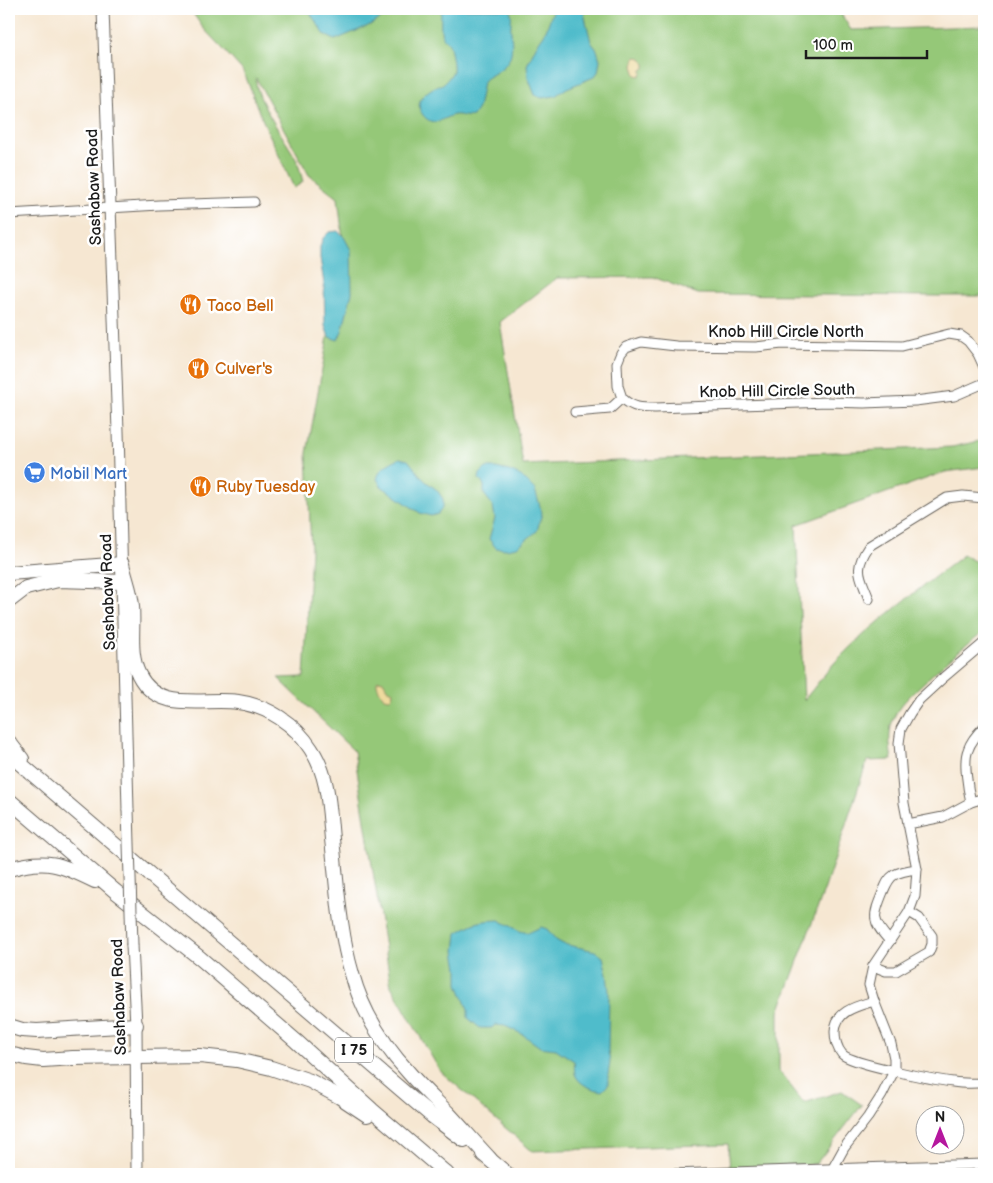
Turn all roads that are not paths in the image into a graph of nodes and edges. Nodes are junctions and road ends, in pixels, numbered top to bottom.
1 (104, 9) edge
2 (254, 202) dead end
3 (110, 208) junction
4 (9, 214) edge
5 (984, 366) edge
6 (984, 383) edge
7 (622, 398) junction
8 (575, 412) dead end
9 (984, 498) edge
10 (122, 564) junction
11 (9, 573) edge
12 (123, 582) junction
13 (868, 599) dead end
14 (9, 601) edge
15 (984, 643) edge
16 (984, 727) edge
17 (9, 742) edge
18 (9, 754) edge
19 (48, 787) junction
20 (984, 798) edge
21 (9, 800) edge
22 (971, 802) junction
23 (908, 824) junction
24 (9, 869) edge
25 (917, 870) junction
26 (115, 892) junction
27 (909, 912) junction
28 (890, 941) junction
29 (873, 966) junction
30 (874, 1001) junction
31 (136, 1025) junction
32 (9, 1026) edge
33 (9, 1054) edge
34 (136, 1057) junction
35 (894, 1071) junction
36 (984, 1083) edge
37 (490, 1159) junction
38 (984, 1164) edge
39 (833, 1168) junction
40 (444, 1171) edge
41 (136, 1174) edge
42 (507, 1174) edge
43 (672, 1174) edge

1 - 3 main road, Sashabaw Road
2 - 3 street
3 - 4 street
3 - 10 main road, Sashabaw Road
5 - 7 street, Knob Hill Circle North
6 - 7 street, Knob Hill Circle South
7 - 8 street
9 - 13 street
10 - 11 highway
10 - 12 main road, Sashabaw Road
10 - 37 highway
12 - 14 highway
12 - 31 main road, Sashabaw Road, bridge
15 - 23 street
16 - 22 street
17 - 19 highway
18 - 19 highway, I 75
19 - 37 highway, I 75
20 - 22 street
21 - 26 highway, I 75
22 - 23 street
23 - 25 street
24 - 26 highway
25 - 27 street
25 - 28 street
26 - 40 highway, I 75
27 - 28 street
27 - 29 street
28 - 29 street
29 - 30 street
30 - 35 street
30 - 35 street
31 - 32 highway
31 - 34 main road, Sashabaw Road
33 - 34 highway
34 - 40 highway
34 - 41 main road, Sashabaw Road
35 - 36 street
35 - 39 street
37 - 42 highway, I 75
38 - 39 street
39 - 43 street

